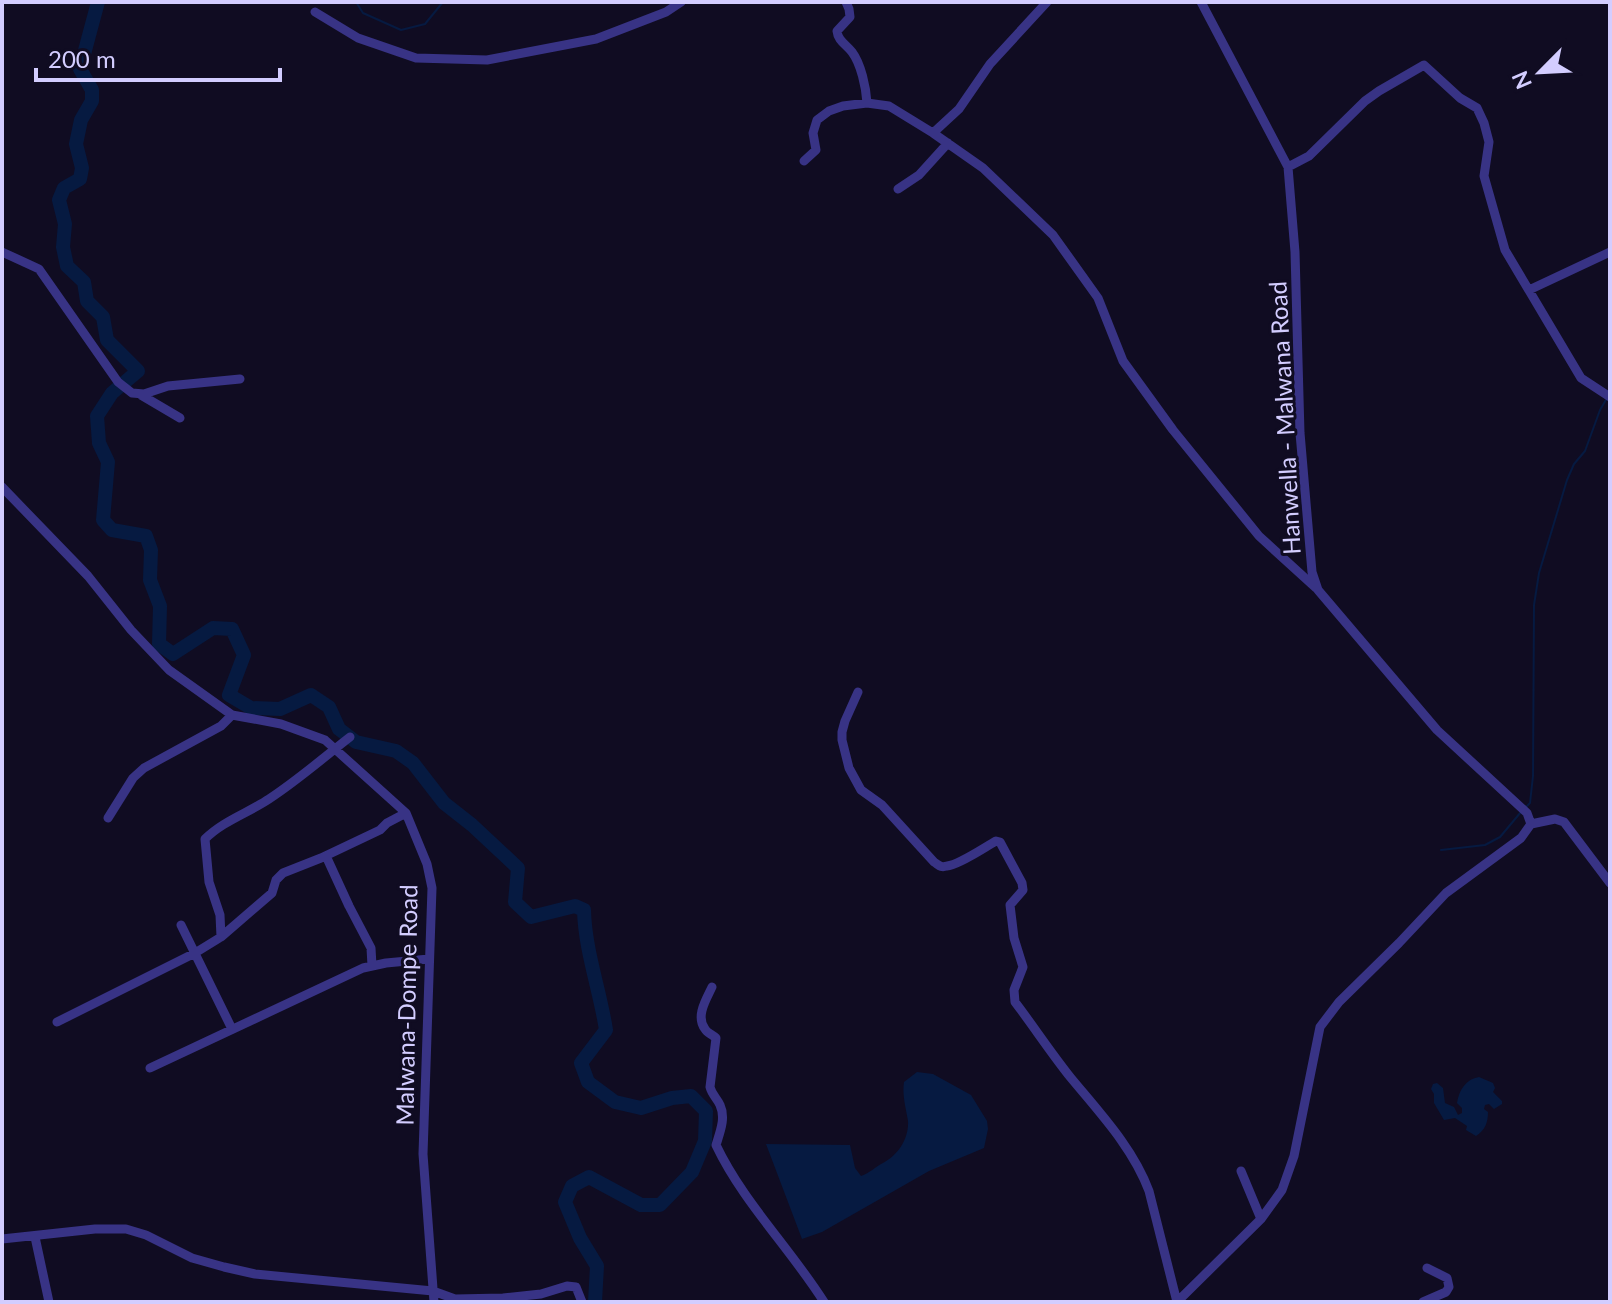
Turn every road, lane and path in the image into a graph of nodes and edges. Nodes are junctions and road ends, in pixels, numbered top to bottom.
1 (681, 2) edge
2 (846, 2) edge
3 (1047, 2) edge
4 (1201, 2) edge
5 (315, 12) dead end
6 (867, 103) junction
7 (933, 133) junction
8 (948, 143) junction
9 (804, 161) dead end
10 (1288, 167) junction
11 (898, 189) dead end
12 (2, 252) edge
13 (1610, 252) edge
14 (1529, 290) junction
15 (240, 379) dead end
16 (132, 391) junction
17 (1610, 397) edge
18 (180, 418) dead end
19 (2, 487) edge
20 (1318, 590) junction
21 (858, 692) dead end
22 (232, 715) junction
23 (350, 737) dead end
24 (335, 749) junction
25 (406, 813) junction
26 (108, 818) dead end
27 (1531, 824) junction
28 (326, 856) junction
29 (1610, 883) edge
30 (181, 925) dead end
31 (221, 937) junction
32 (195, 953) junction
33 (429, 959) junction
34 (372, 966) junction
35 (712, 987) dead end
36 (57, 1022) dead end
37 (232, 1029) junction
38 (150, 1068) dead end
39 (1241, 1171) dead end
40 (1261, 1219) junction
41 (35, 1237) junction
42 (2, 1239) edge
43 (1427, 1268) dead end
44 (434, 1297) edge
45 (49, 1302) edge
46 (582, 1302) edge
47 (824, 1302) edge
48 (1177, 1302) edge
49 (1423, 1302) edge

1 - 5 street
2 - 6 street
3 - 7 street
4 - 10 street, Hanwella - Malwana Road
6 - 7 street
6 - 9 street
7 - 8 street
8 - 11 street
8 - 20 street
10 - 14 street
10 - 20 street, Hanwella - Malwana Road
12 - 16 street
13 - 14 street
14 - 17 street
15 - 16 street
16 - 18 street
19 - 22 street, Malwana-Dompe Road
20 - 27 street, Hanwella - Malwana Road
21 - 48 street
22 - 24 street, Malwana-Dompe Road
22 - 26 street
23 - 24 street
24 - 25 street, Malwana-Dompe Road
24 - 31 street
25 - 28 street
25 - 33 street, Malwana-Dompe Road
27 - 29 street
27 - 40 street
28 - 31 street
28 - 34 street
30 - 32 street
31 - 32 street
32 - 36 street
32 - 37 street
33 - 34 street
33 - 44 street, Malwana-Dompe Road
34 - 37 street
35 - 47 street
37 - 38 street
39 - 40 street
40 - 48 street
41 - 42 street
41 - 44 street
41 - 45 street
43 - 49 street
44 - 46 street

